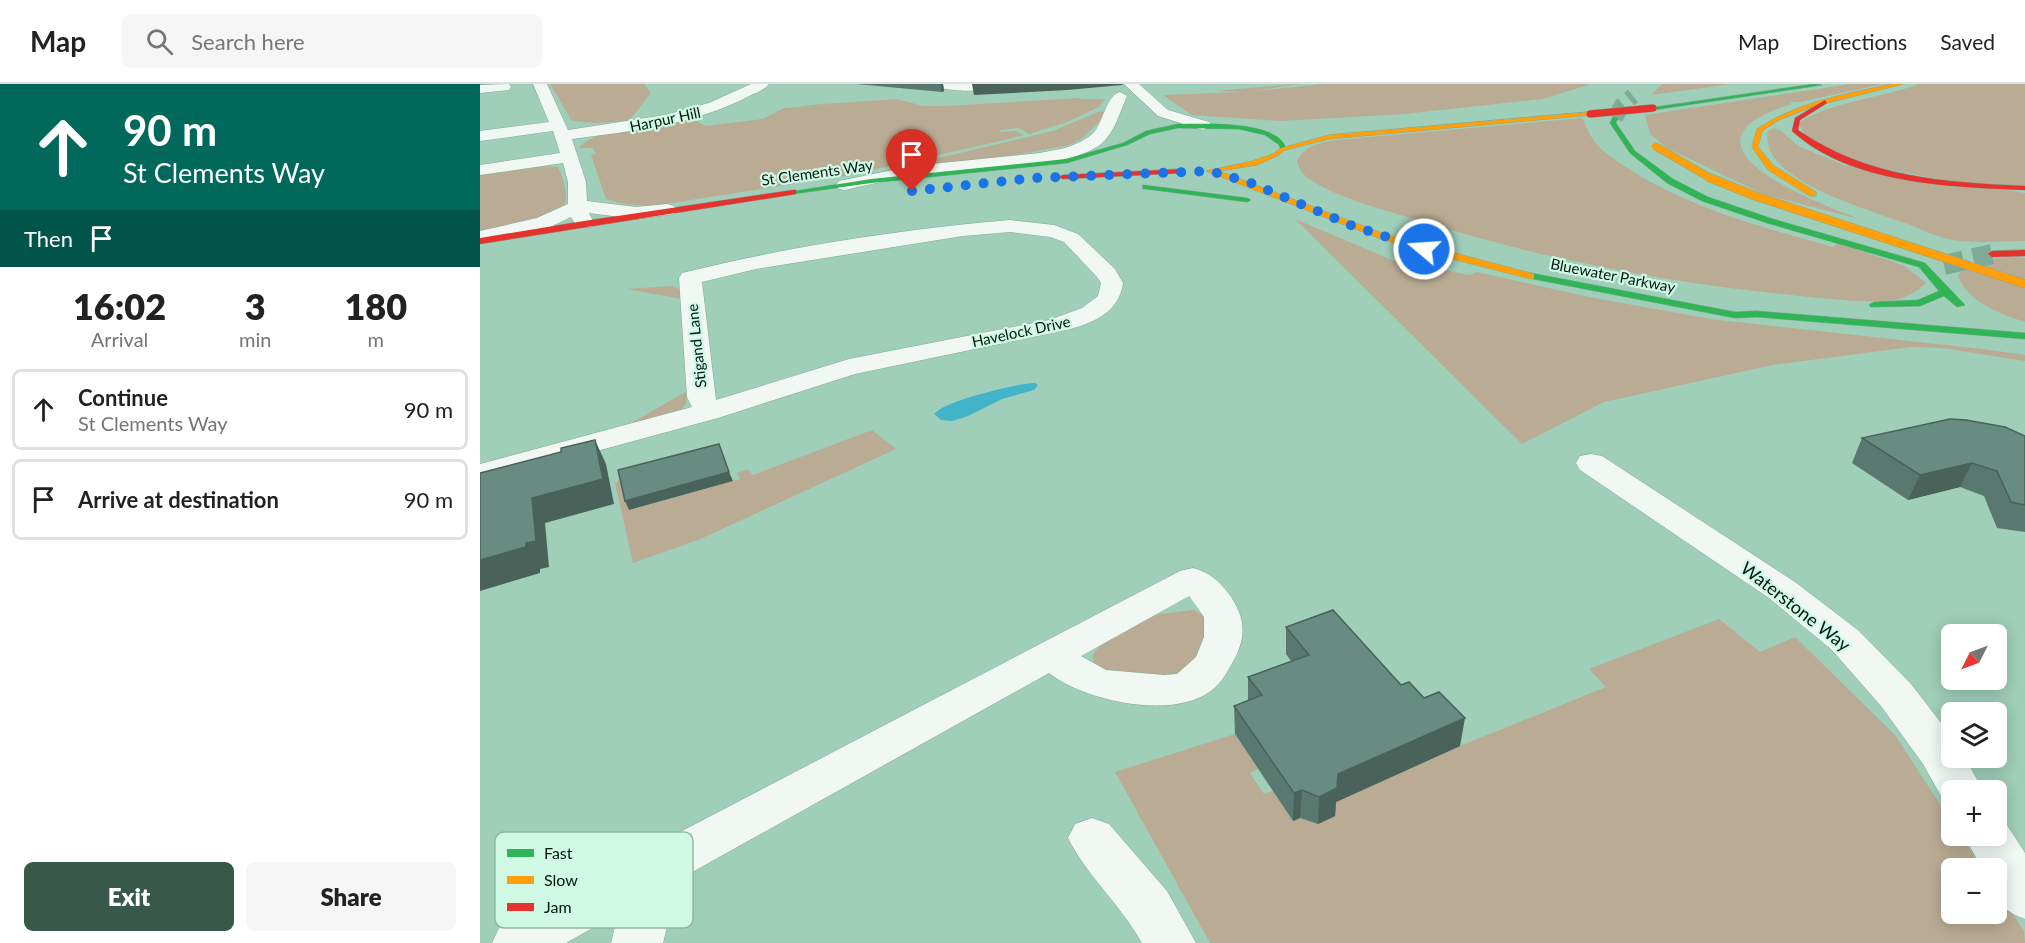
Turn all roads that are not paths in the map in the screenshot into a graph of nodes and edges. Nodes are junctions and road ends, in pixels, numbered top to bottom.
1 (540, 84) edge
2 (762, 84) edge
3 (947, 84) edge
4 (1004, 84) edge
5 (1768, 84) edge
6 (1824, 84) edge
7 (1900, 84) edge
8 (504, 87) dead end
9 (480, 89) edge
10 (1124, 99) edge
11 (1825, 102) junction
12 (1653, 104) junction
13 (1593, 109) junction
14 (1615, 117) dead end
15 (1203, 125) junction
16 (1316, 125) dead end
17 (1640, 125) dead end
18 (1239, 127) junction
19 (1277, 127) dead end
20 (560, 131) junction
21 (480, 136) edge
22 (1125, 144) junction
23 (1282, 156) junction
24 (571, 157) junction
25 (480, 170) edge
26 (1181, 171) junction
27 (1210, 171) junction
28 (845, 185) junction
29 (1057, 187) dead end
30 (2025, 188) edge
31 (903, 192) dead end
32 (1829, 201) dead end
33 (668, 210) joint
34 (582, 214) junction
35 (716, 218) dead end
36 (1353, 226) junction
37 (480, 239) edge
38 (2025, 253) edge
39 (1944, 265) tunnel mouth
40 (2025, 269) edge
41 (1931, 275) junction
42 (690, 278) joint
43 (2025, 284) edge
44 (1945, 292) junction
45 (1860, 305) dead end
46 (1971, 311) dead end
47 (1734, 315) junction
48 (1992, 321) dead end
49 (2025, 335) edge
50 (2005, 349) dead end
51 (708, 412) junction
52 (1591, 463) dead end
53 (480, 474) edge
54 (1053, 654) dead end
55 (1955, 780) edge
56 (1092, 838) dead end
57 (1994, 846) edge
58 (693, 847) edge
59 (2025, 897) edge
60 (545, 928) edge
61 (641, 928) edge
62 (518, 943) edge
63 (637, 943) edge
64 (1170, 943) edge

1 - 20 street
2 - 20 street, Harpur Hill
3 - 4 street
5 - 12 main road
6 - 12 main road
7 - 11 main road
8 - 9 street
10 - 15 street
10 - 22 street
10 - 28 street
11 - 30 main road
11 - 32 main road
12 - 13 main road
13 - 16 main road
13 - 23 main road
14 - 41 main road
15 - 18 main road, St Clements Way
15 - 22 main road, St Clements Way
17 - 43 main road, bridge
18 - 19 main road
18 - 23 main road
20 - 21 street, Harpur Hill
20 - 24 street
22 - 26 main road
22 - 28 main road, St Clements Way
23 - 27 main road
24 - 25 street
24 - 34 street
26 - 27 main road
26 - 31 main road
27 - 36 main road, Bluewater Parkway
28 - 33 main road, St Clements Way
29 - 36 main road
33 - 34 street
34 - 35 main road
34 - 37 street
36 - 47 main road, Bluewater Parkway
38 - 40 main road
39 - 41 main road
41 - 44 main road
42 - 51 street, Stigand Lane
42 - 51 street, Havelock Drive
44 - 45 main road
44 - 46 main road
47 - 49 main road, Bluewater Parkway
47 - 50 main road
48 - 49 main road
51 - 53 street, Havelock Drive
52 - 55 street, Waterstone Way
54 - 58 street
56 - 64 street
57 - 59 street
60 - 62 street
61 - 63 street

